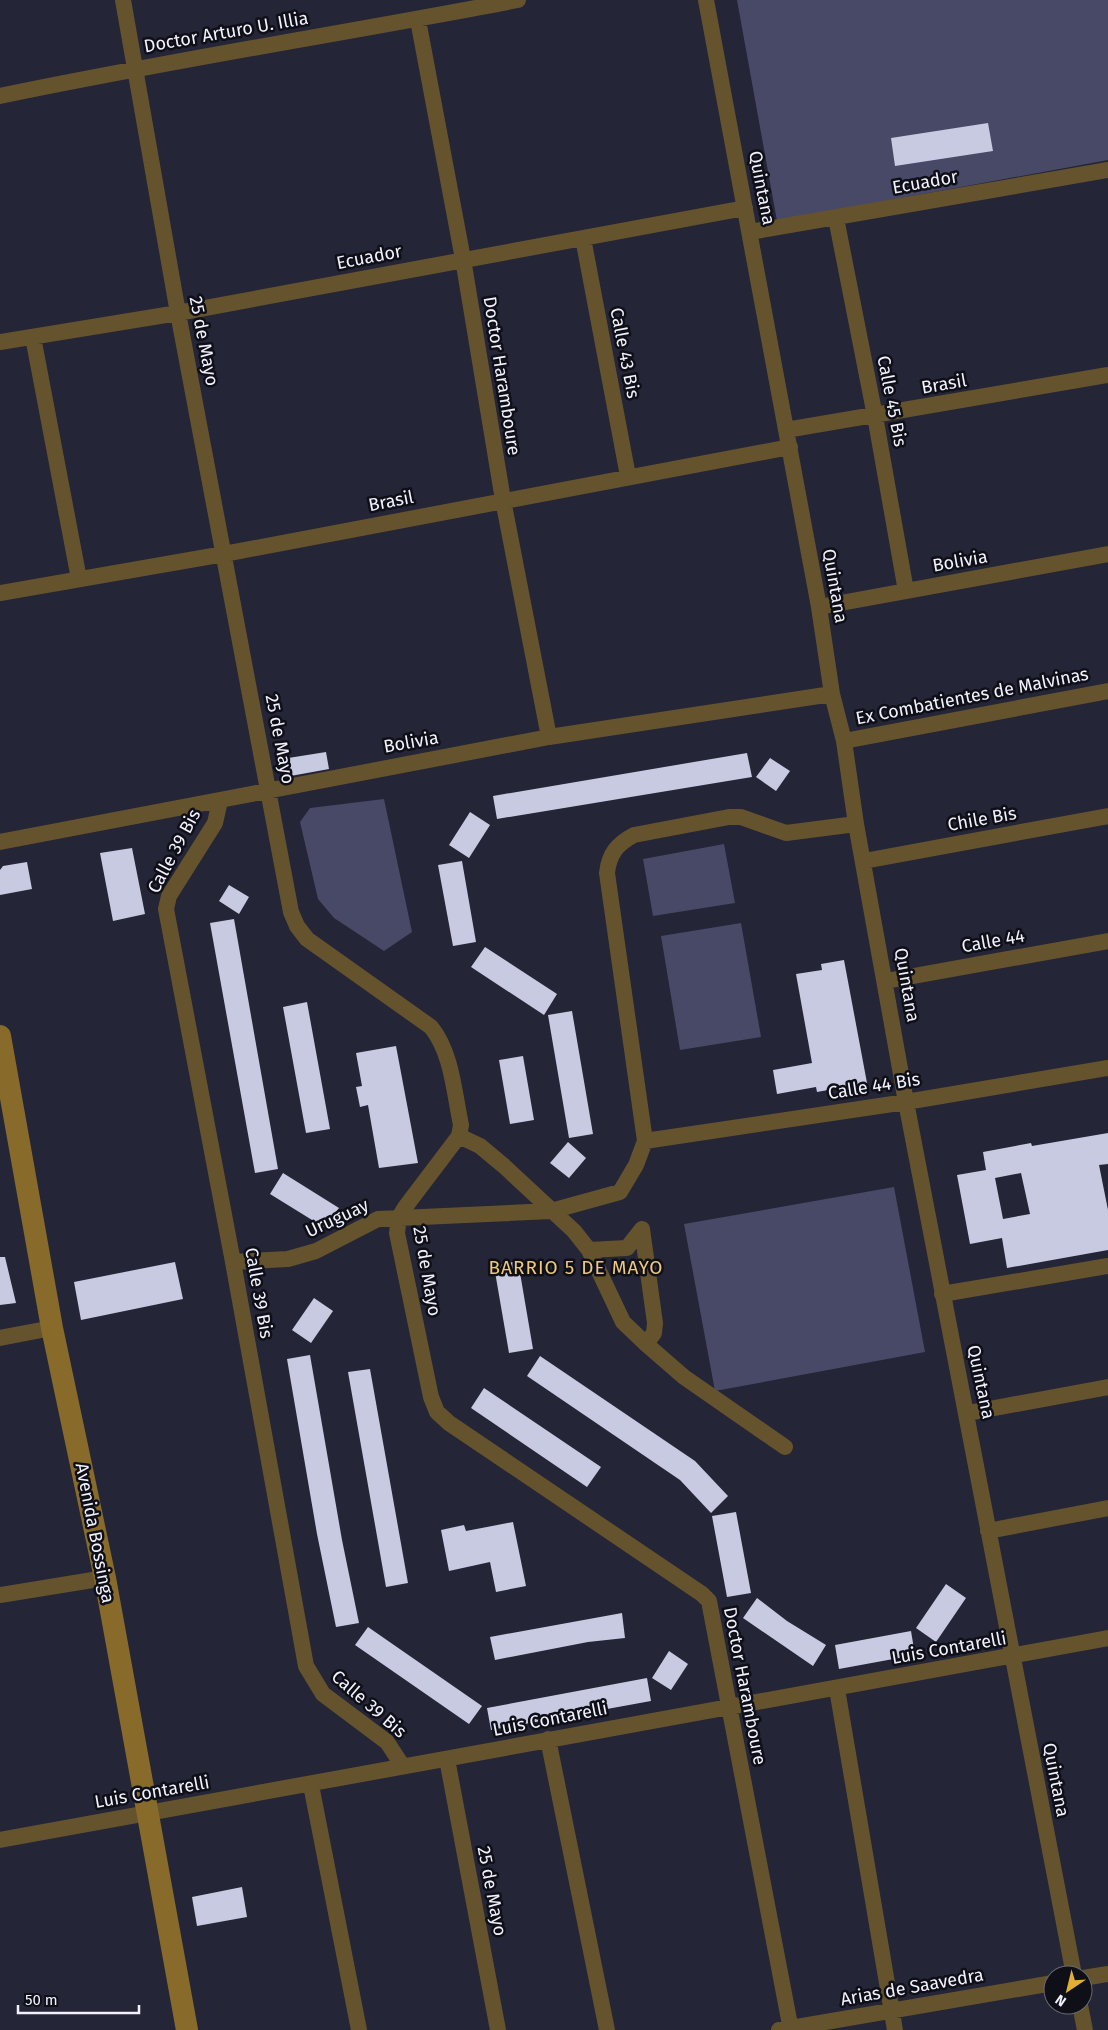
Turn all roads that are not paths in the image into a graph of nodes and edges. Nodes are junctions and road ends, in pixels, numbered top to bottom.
1 (123, 0) edge
2 (518, 0) edge
3 (706, 0) edge
4 (452, 6) edge
5 (418, 20) junction
6 (135, 68) junction
7 (0, 96) edge
8 (1108, 170) edge
9 (745, 208) junction
10 (836, 218) junction
11 (750, 232) junction
12 (583, 238) junction
13 (463, 259) junction
14 (178, 313) junction
15 (33, 337) junction
16 (0, 342) edge
17 (1108, 375) edge
18 (875, 416) junction
19 (786, 430) junction
20 (790, 447) junction
21 (628, 476) junction
22 (503, 500) junction
23 (224, 554) junction
24 (1108, 554) edge
25 (79, 579) junction
26 (906, 591) junction
27 (0, 593) edge
28 (819, 607) junction
29 (1108, 691) edge
30 (832, 694) junction
31 (549, 738) junction
32 (844, 740) junction
33 (269, 789) junction
34 (220, 801) junction
35 (1108, 816) edge
36 (856, 824) junction
37 (0, 842) edge
38 (864, 861) junction
39 (1108, 941) edge
40 (886, 981) junction
41 (0, 1036) edge
42 (1108, 1068) edge
43 (5, 1095) edge
44 (906, 1102) junction
45 (459, 1136) junction
46 (645, 1141) junction
47 (551, 1211) junction
48 (399, 1217) junction
49 (589, 1250) junction
50 (233, 1262) junction
51 (1108, 1266) edge
52 (942, 1294) junction
53 (52, 1328) junction
54 (0, 1338) edge
55 (646, 1344) junction
56 (1108, 1387) edge
57 (431, 1397) joint
58 (968, 1413) junction
59 (785, 1448) dead end
60 (1108, 1508) edge
61 (988, 1530) junction
62 (105, 1578) junction
63 (0, 1595) edge
64 (1108, 1638) edge
65 (1011, 1657) junction
66 (836, 1689) junction
67 (729, 1706) junction
68 (548, 1739) junction
69 (447, 1759) junction
70 (402, 1765) junction
71 (311, 1785) junction
72 (146, 1813) junction
73 (0, 1840) edge
74 (1072, 1965) edge
75 (1108, 1974) edge
76 (1093, 1976) edge
77 (1043, 1985) edge
78 (891, 2011) junction
79 (1082, 2015) edge
80 (787, 2029) edge
81 (187, 2030) edge
82 (359, 2030) edge
83 (498, 2030) edge
84 (607, 2030) edge
85 (895, 2030) edge
86 (1085, 2030) edge

1 - 6 street, 25 de Mayo
2 - 4 street, Doctor Arturo U. Illia
3 - 9 street, Quintana
4 - 5 street, Doctor Arturo U. Illia
5 - 6 street, Doctor Arturo U. Illia
5 - 13 street, Doctor Haramboure
6 - 7 street, Doctor Arturo U. Illia
6 - 14 street, 25 de Mayo
8 - 10 street, Ecuador
9 - 11 street, Quintana
9 - 12 street, Ecuador
10 - 11 street, Ecuador
10 - 18 street, Calle 45 Bis
11 - 19 street, Quintana
12 - 13 street, Ecuador
12 - 21 street, Calle 43 Bis
13 - 14 street, Ecuador
13 - 22 street, Doctor Haramboure
14 - 15 street, Ecuador
14 - 23 street, 25 de Mayo
15 - 16 street, Ecuador
15 - 25 street
17 - 18 street, Brasil
18 - 19 street, Brasil
18 - 26 street, Calle 45 Bis
19 - 20 street, Quintana
20 - 21 street, Brasil
20 - 28 street, Quintana
21 - 22 street, Brasil
22 - 23 street, Brasil
22 - 31 street, Doctor Haramboure
23 - 25 street, Brasil
23 - 33 street, 25 de Mayo
24 - 26 street, Bolivia
25 - 27 street, Brasil
26 - 28 street, Bolivia
28 - 30 street, Quintana
29 - 32 street, Ex Combatientes de Malvinas
30 - 31 street, Bolivia
30 - 32 street, Quintana
31 - 33 street, Bolivia
32 - 36 street, Quintana
33 - 34 street, Bolivia
33 - 45 street, 25 de Mayo
34 - 37 street, Bolivia
34 - 50 street, Calle 39 Bis
35 - 38 street, Chile Bis
36 - 38 street, Quintana
36 - 46 street
38 - 40 street, Quintana
39 - 40 street, Calle 44
40 - 44 street, Quintana
41 - 43 main road, Avenida Bossinga
42 - 44 street, Calle 44 Bis
43 - 53 main road, Avenida Bossinga
44 - 46 street, Calle 44 Bis
44 - 52 street, Quintana
45 - 47 street
45 - 48 street, 25 de Mayo
46 - 47 street, Uruguay
47 - 48 street, Uruguay
47 - 49 street
48 - 50 street, Uruguay
48 - 57 street, 25 de Mayo
49 - 55 street
49 - 55 street
50 - 70 street, Calle 39 Bis
51 - 52 street
52 - 58 street, Quintana
53 - 54 street
53 - 62 main road, Avenida Bossinga
55 - 59 street
56 - 58 street
57 - 67 street, Doctor Haramboure
58 - 61 street, Quintana
60 - 61 street
61 - 65 street, Quintana
62 - 63 street
62 - 72 main road, Avenida Bossinga
64 - 65 street, Luis Contarelli
65 - 66 street, Luis Contarelli
65 - 74 street, Quintana
66 - 67 street, Luis Contarelli
66 - 78 street
67 - 68 street, Luis Contarelli
67 - 80 street, Doctor Haramboure
68 - 69 street, Luis Contarelli
68 - 84 street
69 - 70 street, Luis Contarelli
69 - 83 street, 25 de Mayo
70 - 71 street, Luis Contarelli
71 - 72 street, Luis Contarelli
71 - 82 street
72 - 73 street, Luis Contarelli
72 - 81 main road, Avenida Bossinga
75 - 76 street
77 - 78 street, Arias de Saavedra
78 - 80 street, Arias de Saavedra
78 - 85 street
79 - 86 street

